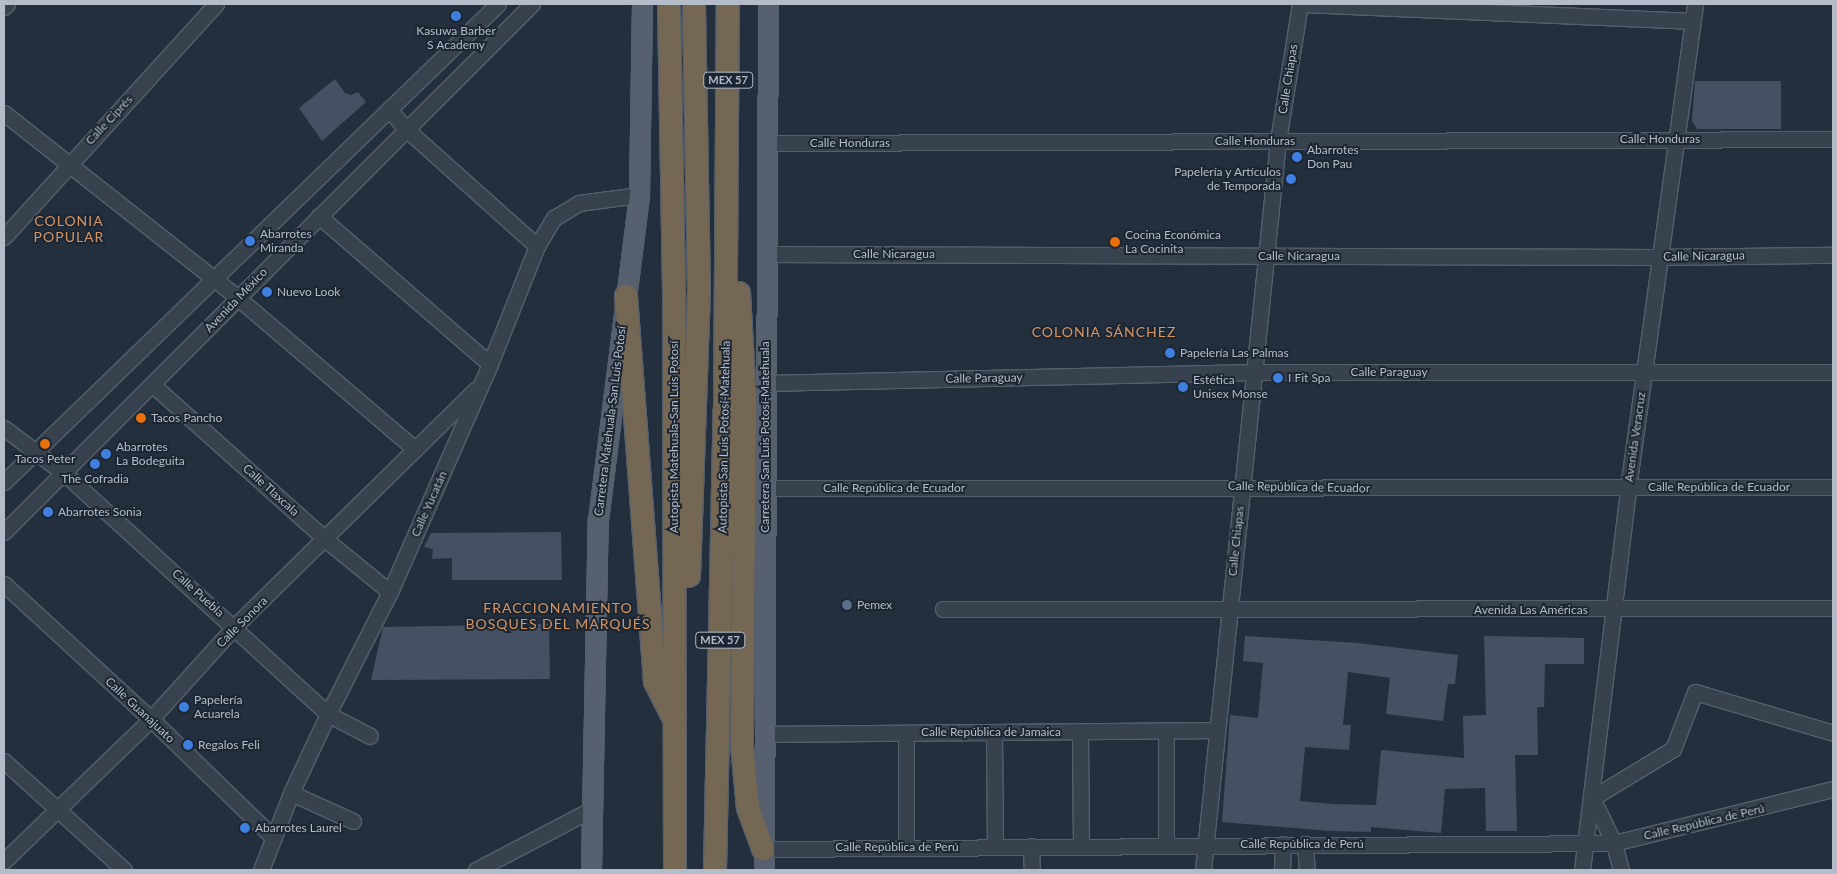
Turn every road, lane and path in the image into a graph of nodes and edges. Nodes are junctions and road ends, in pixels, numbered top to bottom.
1 (7, 4) edge
2 (216, 4) edge
3 (498, 4) edge
4 (532, 4) edge
5 (626, 4) edge
6 (642, 4) edge
7 (669, 4) edge
8 (694, 4) edge
9 (728, 4) edge
10 (768, 4) edge
11 (1300, 4) edge
12 (1305, 4) edge
13 (1695, 4) edge
14 (4, 7) edge
15 (1693, 21) junction
16 (641, 22) junction
17 (389, 109) junction
18 (4, 113) edge
19 (406, 129) junction
20 (1676, 139) junction
21 (1833, 139) edge
22 (1278, 141) junction
23 (767, 143) junction
24 (728, 156) junction
25 (67, 166) junction
26 (639, 195) junction
27 (319, 216) junction
28 (4, 237) edge
29 (537, 246) junction
30 (766, 254) junction
31 (1833, 254) edge
32 (1267, 256) junction
33 (1658, 257) junction
34 (211, 280) junction
35 (626, 296) junction
36 (238, 298) junction
37 (490, 364) junction
38 (1254, 372) junction
39 (1833, 372) edge
40 (1644, 373) junction
41 (764, 383) junction
42 (481, 384) junction
43 (154, 386) junction
44 (684, 408) junction
45 (4, 428) edge
46 (415, 449) junction
47 (34, 452) junction
48 (65, 474) junction
49 (4, 482) edge
50 (1242, 486) junction
51 (1833, 486) edge
52 (764, 488) junction
53 (1628, 488) junction
54 (4, 532) edge
55 (326, 540) junction
56 (4, 584) edge
57 (390, 592) junction
58 (1833, 608) edge
59 (943, 609) dead end
60 (1613, 609) junction
61 (1229, 610) junction
62 (235, 626) junction
63 (675, 712) junction
64 (328, 714) junction
65 (151, 719) junction
66 (1216, 730) junction
67 (1166, 731) junction
68 (994, 732) junction
69 (1080, 732) junction
70 (906, 733) junction
71 (1833, 733) edge
72 (765, 734) junction
73 (370, 736) dead end
74 (4, 761) edge
75 (1833, 789) edge
76 (291, 794) junction
77 (1592, 798) junction
78 (592, 809) junction
79 (58, 810) junction
80 (353, 821) dead end
81 (274, 838) junction
82 (1614, 843) junction
83 (1283, 844) junction
84 (1305, 844) junction
85 (1585, 844) junction
86 (1166, 845) junction
87 (1205, 845) junction
88 (1031, 846) junction
89 (1081, 846) junction
90 (906, 847) junction
91 (995, 847) junction
92 (763, 859) edge
93 (4, 861) edge
94 (124, 870) edge
95 (261, 870) edge
96 (476, 870) edge
97 (591, 870) edge
98 (675, 870) edge
99 (716, 870) edge
100 (1032, 870) edge
101 (1203, 870) edge
102 (1282, 870) edge
103 (1307, 870) edge
104 (1582, 870) edge
105 (1621, 870) edge

1 - 14 street
2 - 25 street, Calle Ciprés
3 - 17 street
4 - 19 street, Avenida México
5 - 16 main road
6 - 16 main road, Carretera Matehuala-San Luis Potosí
7 - 44 highway, Autopista Matehuala-San Luis Potosí
8 - 44 highway
9 - 24 highway, Autopista San Luis Potosí-Matehuala / MEX 57
10 - 23 main road, Carretera San Luis Potosí-Matehuala
11 - 22 street, Calle Chiapas
12 - 15 street
13 - 15 street, Avenida Veracruz
15 - 20 street, Avenida Veracruz
16 - 26 main road, Carretera Matehuala-San Luis Potosí
17 - 19 street
17 - 34 street
18 - 25 street
19 - 27 street, Avenida México
19 - 29 street
20 - 21 street, Calle Honduras
20 - 22 street, Calle Honduras
20 - 33 street, Avenida Veracruz
22 - 23 street, Calle Honduras
22 - 32 street, Calle Chiapas
23 - 30 main road, Carretera San Luis Potosí-Matehuala
24 - 92 highway
24 - 99 highway, Autopista San Luis Potosí-Matehuala / MEX 57
25 - 28 street, Calle Ciprés
25 - 34 street
26 - 29 street, Calle Yucatán
26 - 35 main road, Carretera Matehuala-San Luis Potosí
27 - 36 street, Avenida México
27 - 37 street
29 - 37 street, Calle Yucatán
30 - 32 street, Calle Nicaragua
30 - 41 main road, Carretera San Luis Potosí-Matehuala
31 - 33 street, Calle Nicaragua
32 - 33 street, Calle Nicaragua
32 - 38 street, Calle Chiapas
33 - 40 street, Avenida Veracruz
34 - 36 street
34 - 47 street
35 - 63 highway
35 - 78 main road, Carretera Matehuala-San Luis Potosí
36 - 43 street, Avenida México
36 - 46 street
37 - 42 street, Calle Yucatán
38 - 40 street, Calle Paraguay
38 - 41 street, Calle Paraguay
38 - 50 street, Calle Chiapas
39 - 40 street, Calle Paraguay
40 - 53 street, Avenida Veracruz
41 - 52 main road, Carretera San Luis Potosí-Matehuala
42 - 46 street, Calle Sonora
42 - 57 street, Calle Yucatán
43 - 48 street, Avenida México
43 - 55 street, Calle Tlaxcala
44 - 63 highway
45 - 47 street, Calle Puebla
46 - 55 street, Calle Sonora
47 - 48 street, Calle Puebla
47 - 49 street
48 - 54 street, Avenida México
48 - 62 street, Calle Puebla
50 - 52 street, Calle República de Ecuador
50 - 53 street, Calle República de Ecuador
50 - 61 street, Calle Chiapas
51 - 53 street, Calle República de Ecuador
52 - 72 main road, Carretera San Luis Potosí-Matehuala
53 - 60 street, Avenida Veracruz
55 - 57 street, Calle Tlaxcala
55 - 62 street, Calle Sonora
56 - 65 street, Calle Guanajuato
57 - 64 street, Calle Yucatán
58 - 60 street, Avenida Las Américas
59 - 61 street, Avenida Las Américas
60 - 61 street, Avenida Las Américas
60 - 77 street, Avenida Veracruz
61 - 66 street, Calle Chiapas
62 - 64 street, Calle Puebla
62 - 65 street, Calle Sonora
63 - 98 highway
64 - 73 street, Calle Puebla
64 - 76 street, Calle Yucatán
65 - 79 street, Calle Sonora
65 - 81 street, Calle Guanajuato
66 - 67 street, Calle República de Jamaica
66 - 87 street, Calle Chiapas
67 - 69 street, Calle República de Jamaica
67 - 86 street
68 - 69 street, Calle República de Jamaica
68 - 70 street, Calle República de Jamaica
68 - 91 street
69 - 89 street
70 - 72 street, Calle República de Jamaica
70 - 90 street
71 - 77 street
72 - 92 main road, Carretera San Luis Potosí-Matehuala
74 - 79 street
75 - 82 street, Calle República de Perú
76 - 80 street
76 - 81 street, Calle Yucatán
77 - 82 street
77 - 85 street, Avenida Veracruz
78 - 96 street
78 - 97 main road, Carretera Matehuala-San Luis Potosí
79 - 93 street, Calle Sonora
79 - 94 street
81 - 95 street, Calle Yucatán
82 - 85 street, Calle República de Perú
82 - 105 street
83 - 84 street, Calle República de Perú
83 - 87 street, Calle República de Perú
83 - 102 street
84 - 85 street, Calle República de Perú
84 - 103 street
85 - 104 street, Avenida Veracruz
86 - 87 street, Calle República de Perú
86 - 89 street, Calle República de Perú
87 - 101 street, Calle Chiapas
88 - 89 street, Calle República de Perú
88 - 91 street, Calle República de Perú
88 - 100 street
90 - 91 street, Calle República de Perú
90 - 92 street, Calle República de Perú

